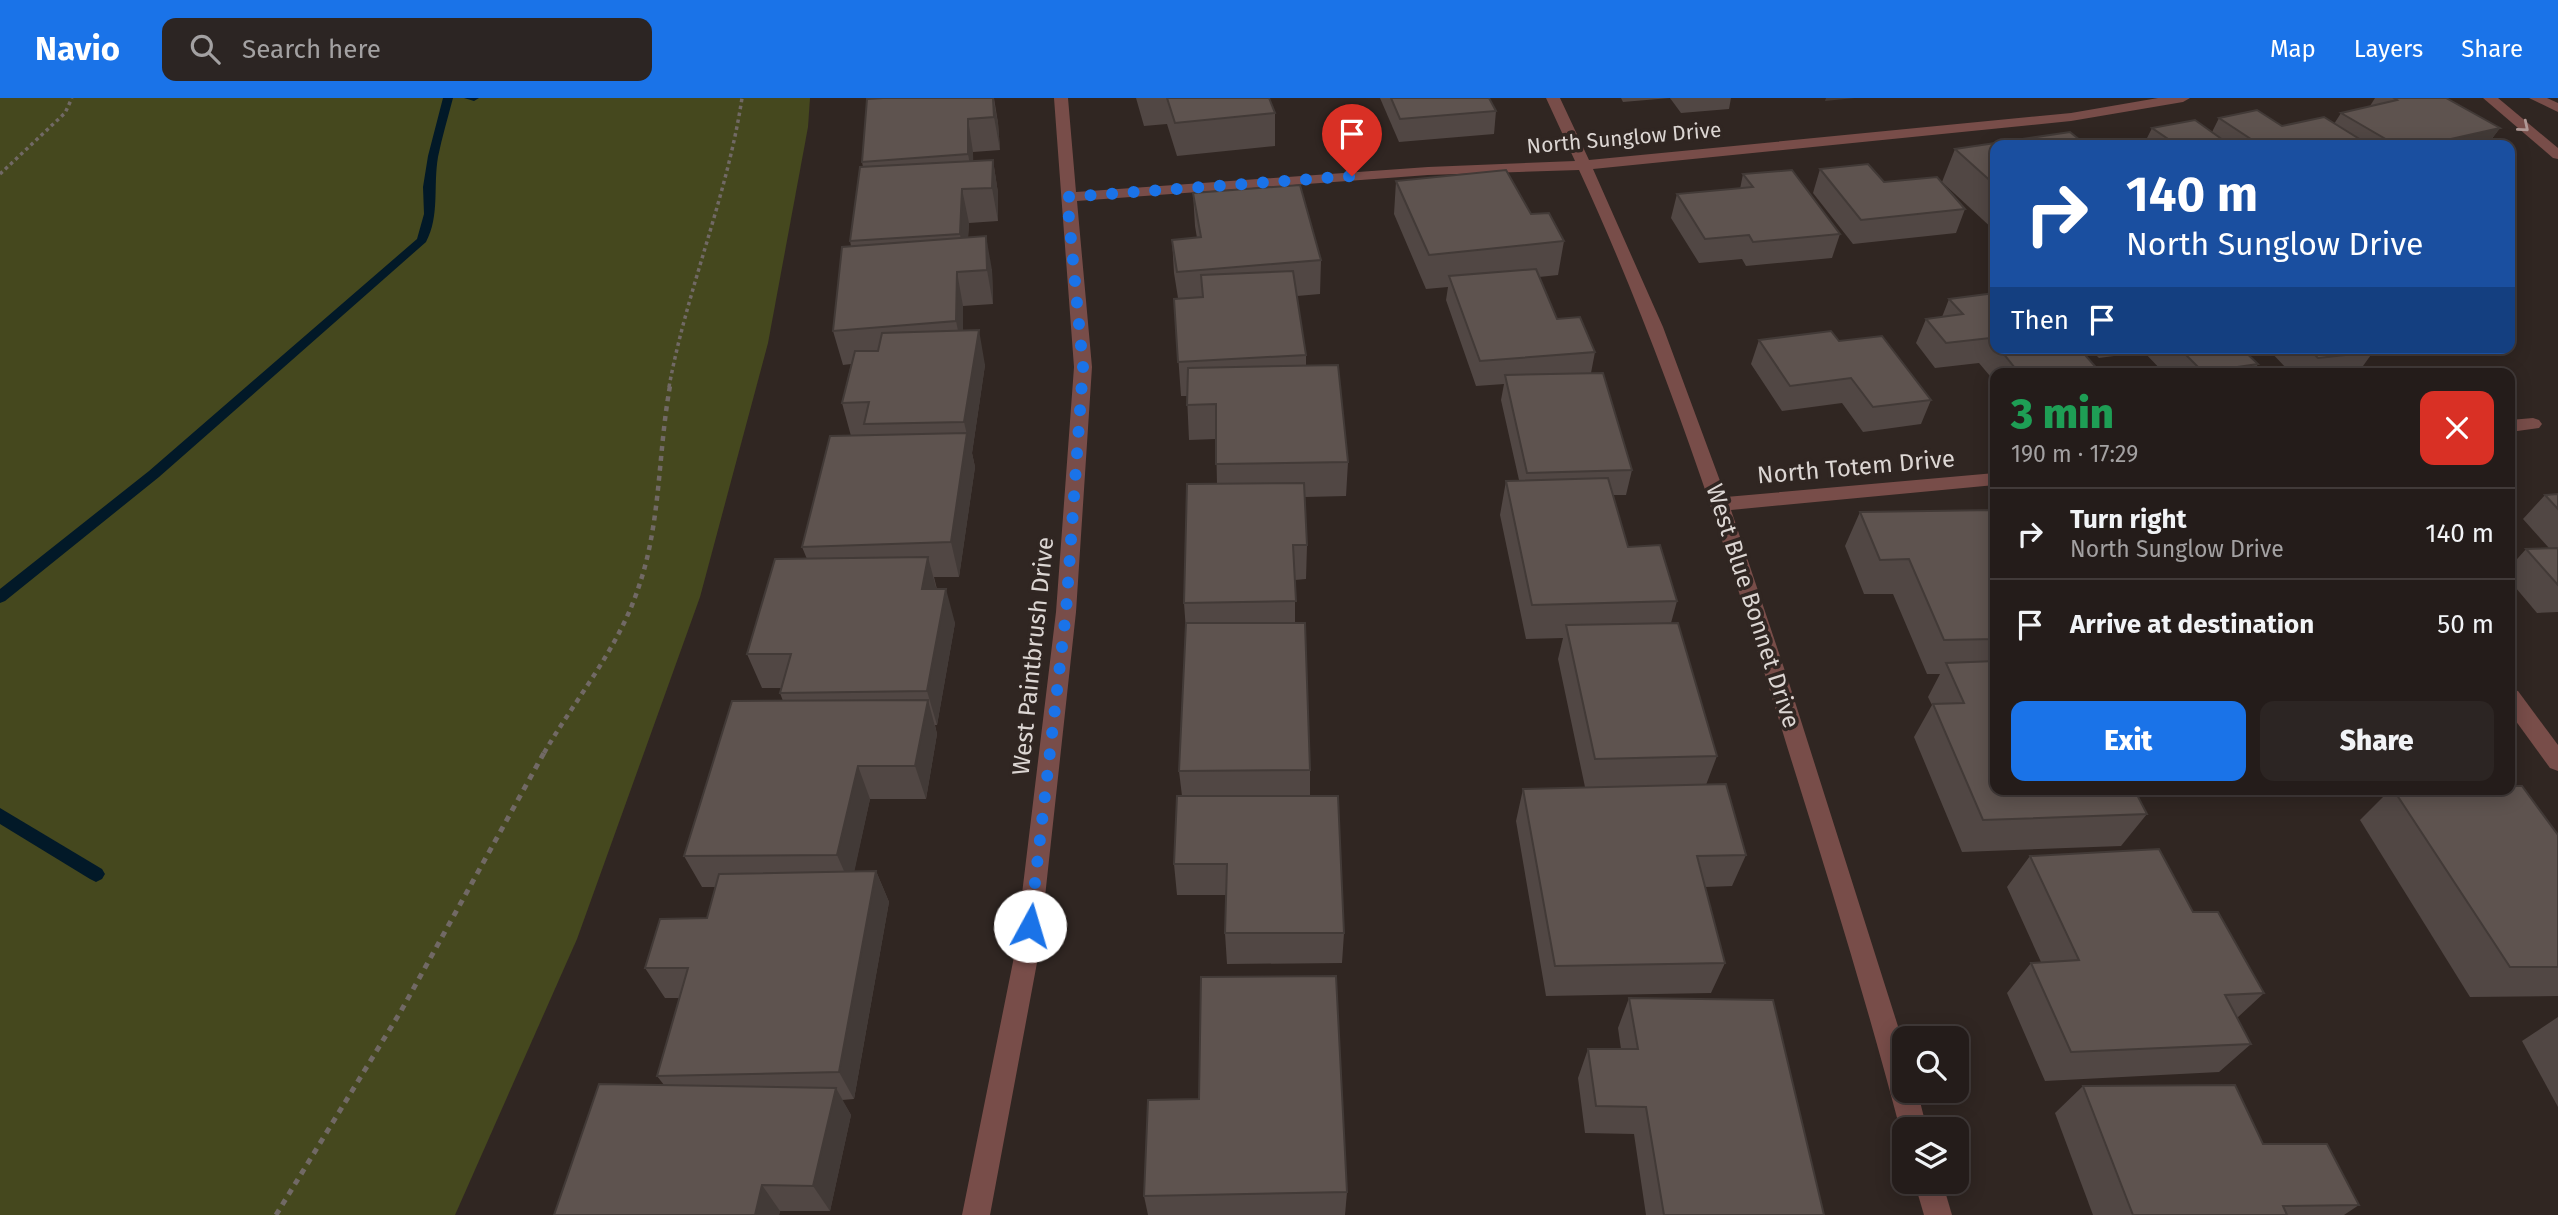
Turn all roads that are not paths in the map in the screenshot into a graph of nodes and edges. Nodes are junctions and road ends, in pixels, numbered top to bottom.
1 (1061, 98) edge
2 (1553, 98) edge
3 (2183, 98) edge
4 (2490, 98) edge
5 (2536, 98) edge
6 (2558, 108) edge
7 (2558, 155) edge
8 (1586, 165) junction
9 (1067, 197) junction
10 (2533, 424) dead end
11 (2515, 426) edge
12 (1990, 479) edge
13 (1722, 504) junction
14 (2515, 704) edge
15 (2558, 762) edge
16 (1911, 1117) edge
17 (1932, 1194) edge
18 (975, 1215) edge
19 (1938, 1215) edge

1 - 9 street, West Paintbrush Drive
2 - 8 street, West Blue Bonnet Drive
3 - 8 street, North Sunglow Drive
4 -> 7 street
5 - 6 street
8 - 9 street, North Sunglow Drive
8 - 13 street, West Blue Bonnet Drive
9 - 18 street, West Paintbrush Drive
10 - 11 street
12 - 13 street, North Totem Drive
13 - 16 street, West Blue Bonnet Drive
14 - 15 street
17 - 19 street

